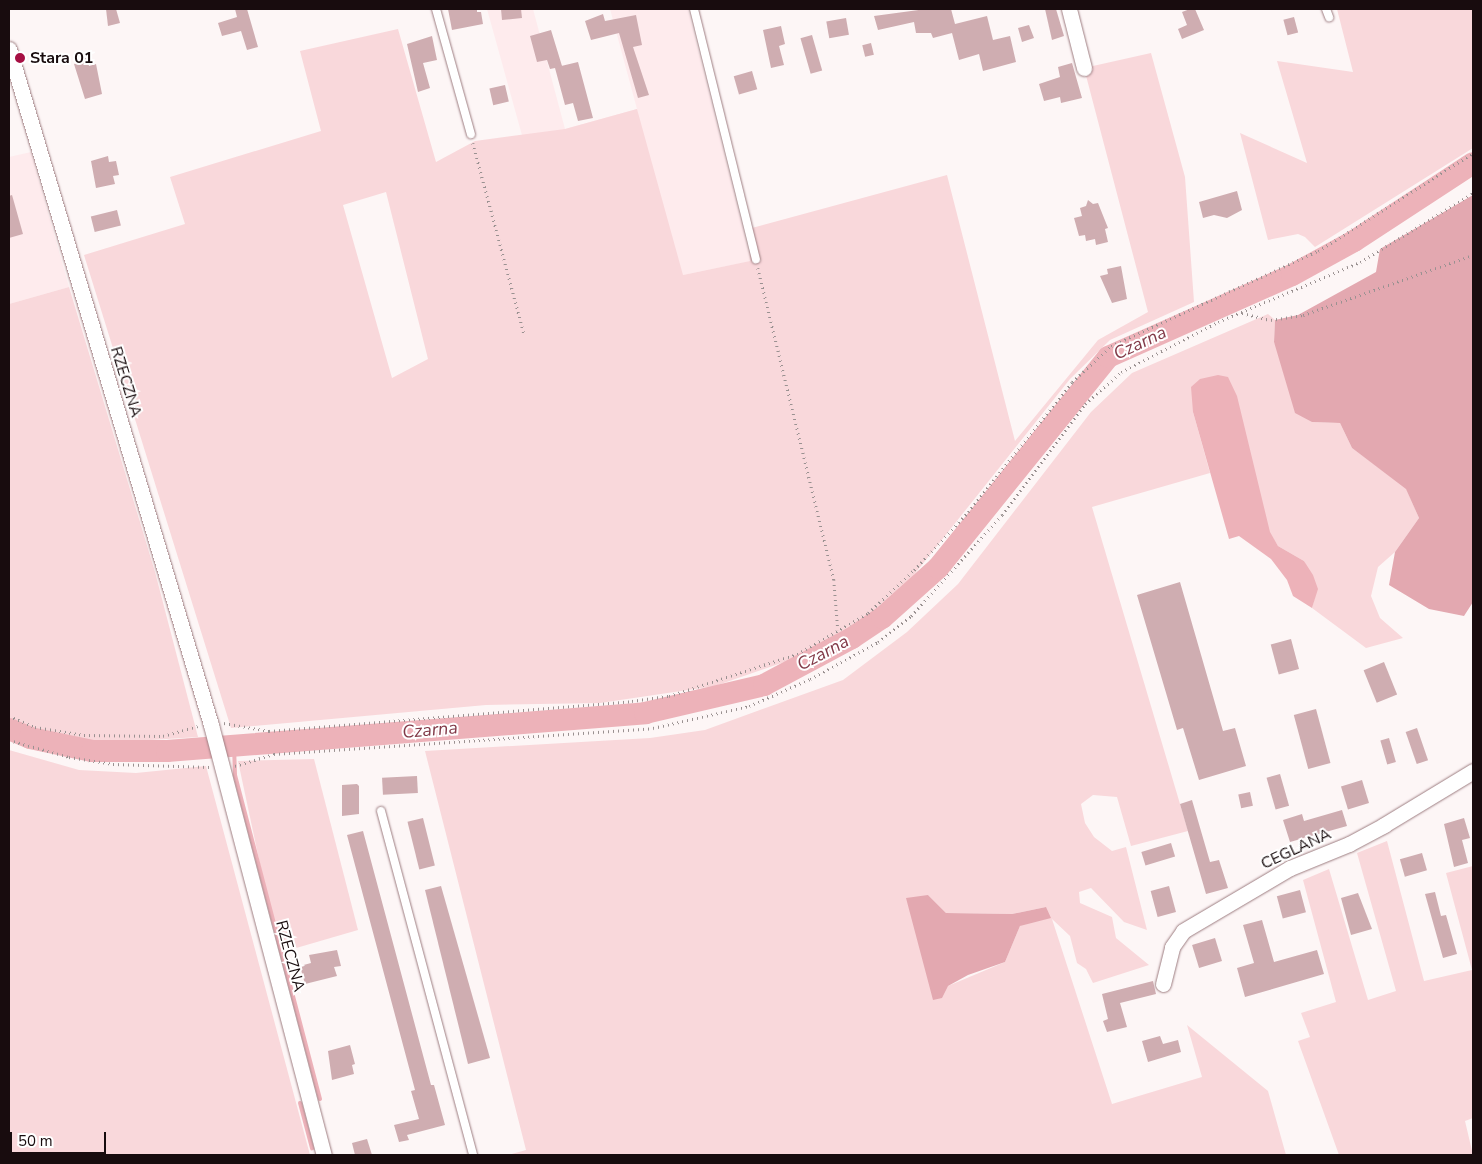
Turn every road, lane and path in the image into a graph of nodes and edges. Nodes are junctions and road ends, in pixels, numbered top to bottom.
1 (436, 9) edge
2 (694, 9) edge
3 (1069, 9) edge
4 (9, 49) edge
5 (1084, 68) dead end
6 (471, 134) joint
7 (1473, 153) edge
8 (1473, 193) edge
9 (1473, 254) edge
10 (756, 259) joint
11 (1240, 313) junction
12 (524, 334) dead end
13 (838, 630) junction
14 (9, 716) edge
15 (210, 722) junction
16 (9, 740) edge
17 (221, 766) junction
18 (1473, 771) edge
19 (381, 811) dead end
20 (1163, 984) dead end
21 (324, 1155) edge
22 (473, 1155) edge

1 - 6 lane
2 - 10 lane
3 - 5 street
4 - 15 street, RZECZNA
6 - 12 path
7 - 13 path
8 - 11 path
9 - 11 path
10 - 13 path
11 - 17 path
13 - 15 path
14 - 15 path
15 - 17 street, RZECZNA
16 - 17 path
17 - 21 street, RZECZNA
18 - 20 street, CEGLANA
19 - 22 lane

